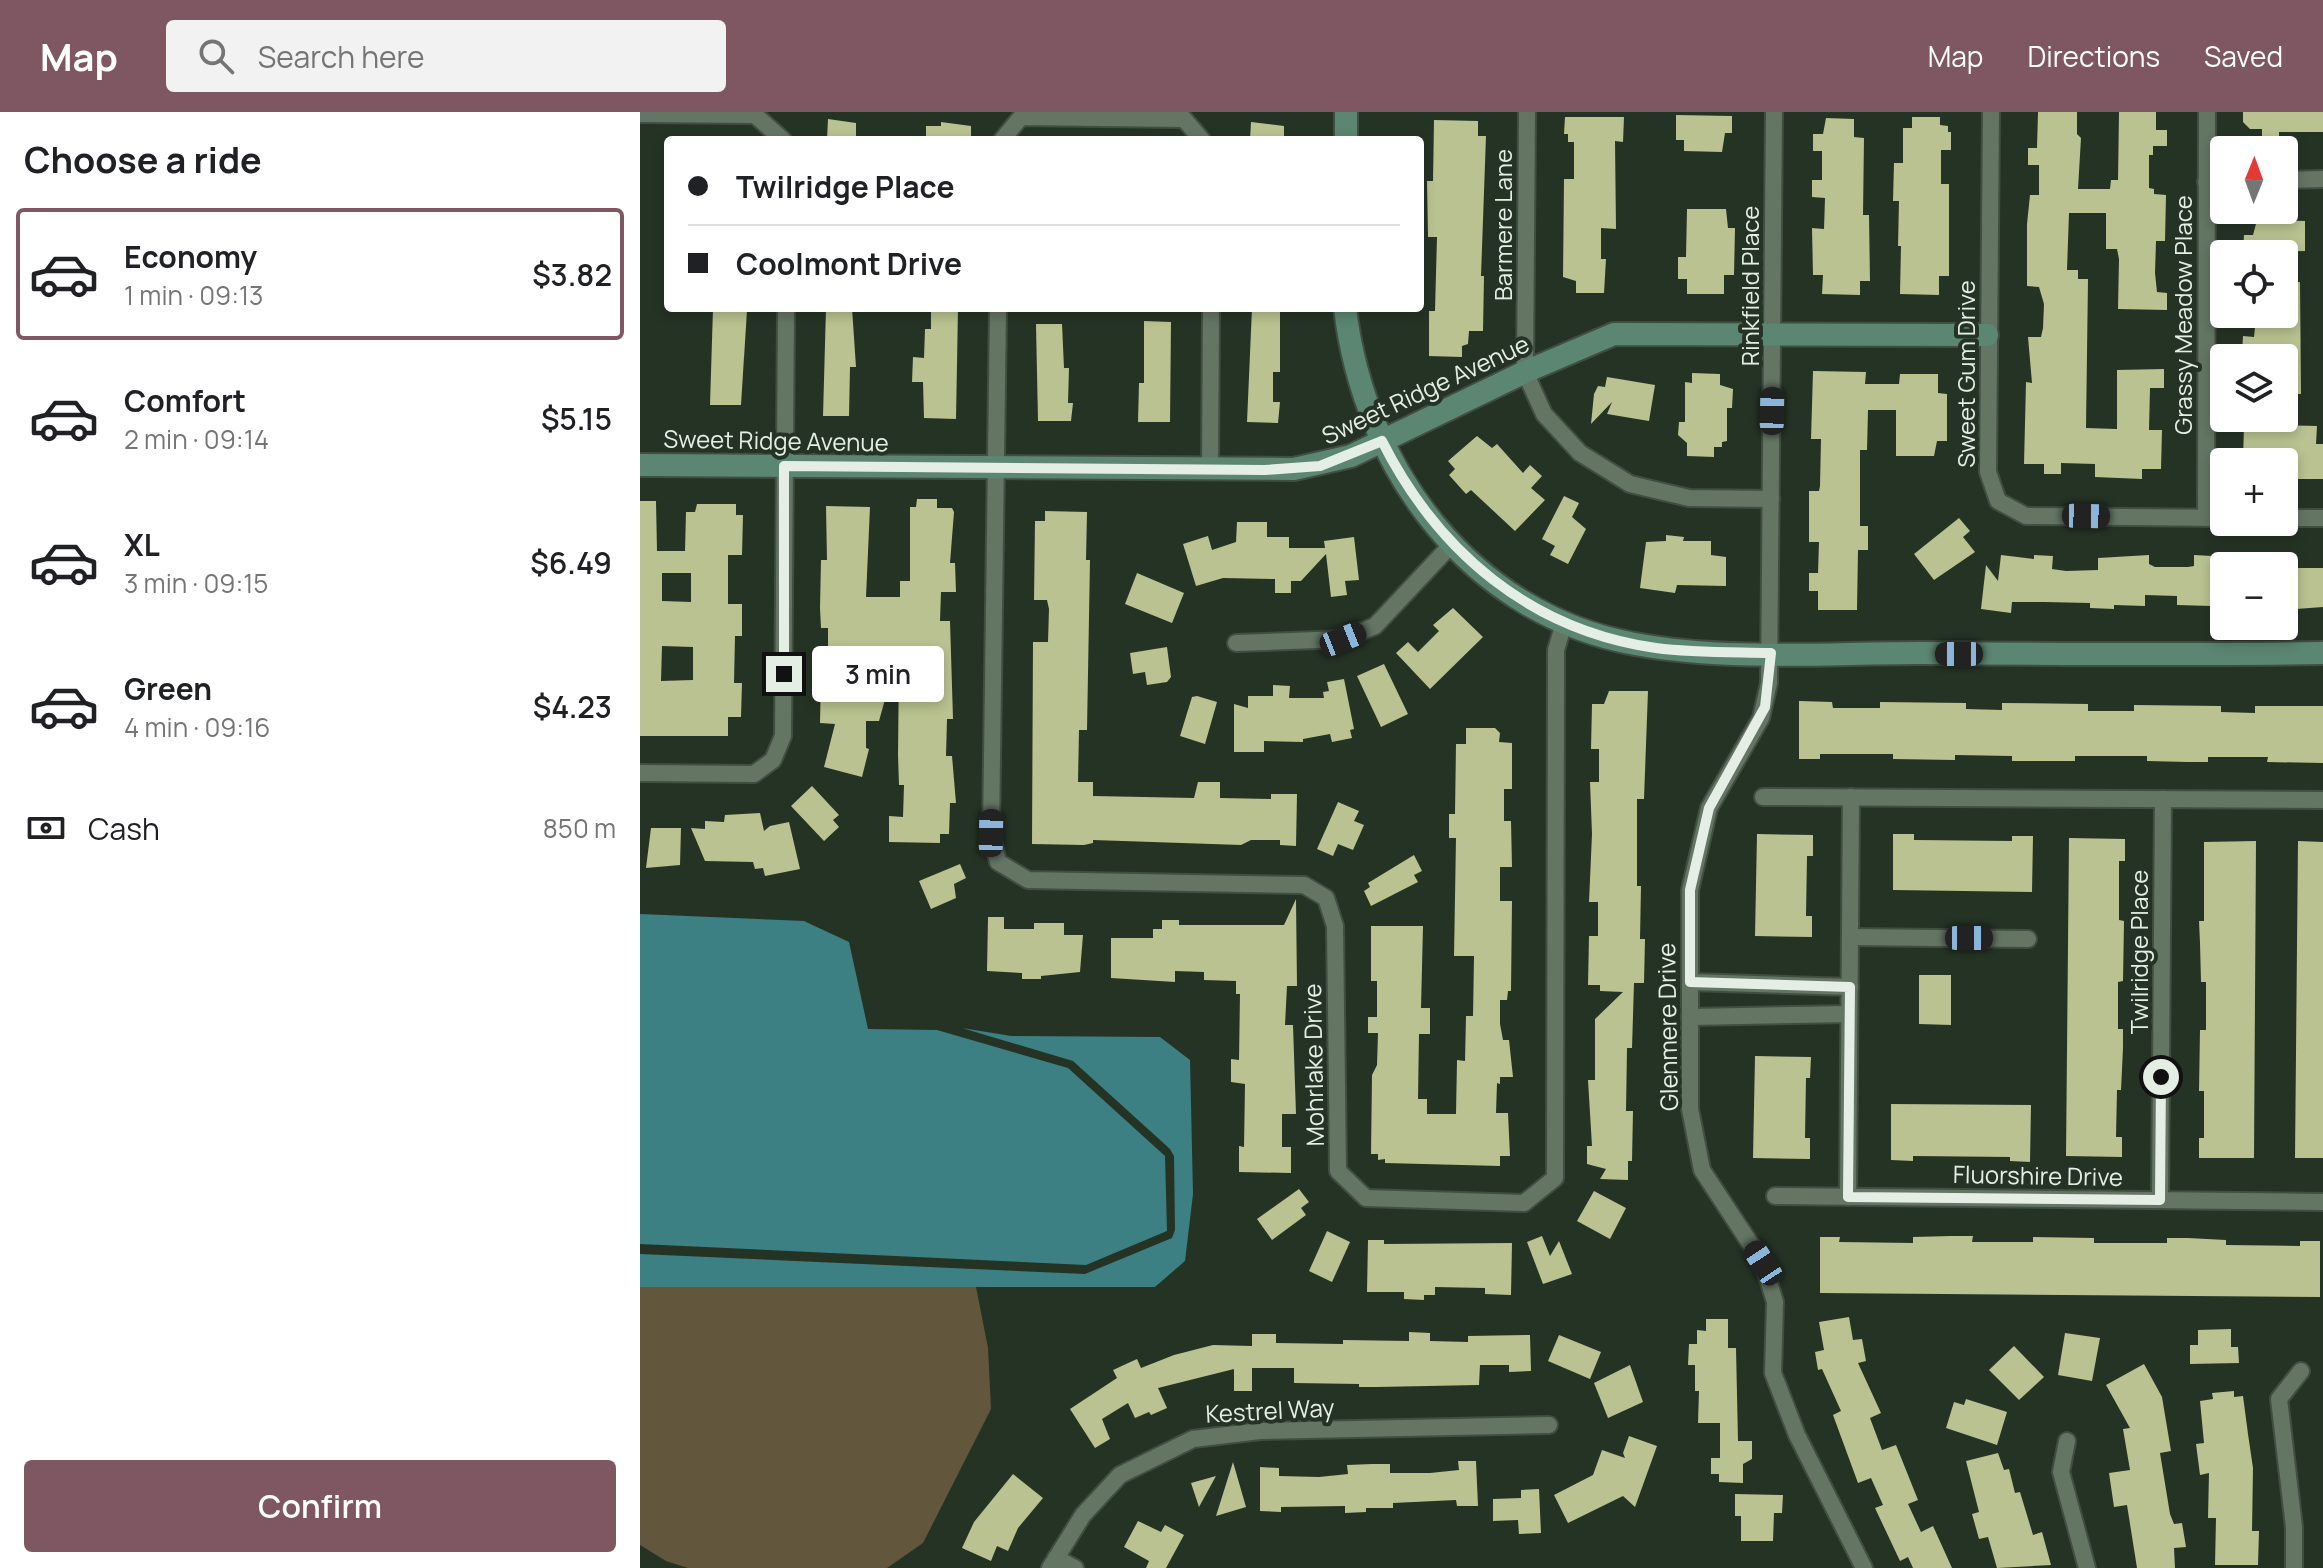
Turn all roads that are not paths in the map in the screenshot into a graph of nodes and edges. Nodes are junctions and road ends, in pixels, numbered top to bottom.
1 (1346, 112) edge
2 (1527, 112) edge
3 (1774, 112) edge
4 (1991, 112) edge
5 (2207, 112) edge
6 (640, 114) edge
7 (779, 136) edge
8 (1005, 136) edge
9 (1199, 136) edge
10 (1346, 136) edge
11 (2323, 179) edge
12 (2298, 180) edge
13 (2206, 182) junction
14 (2210, 182) edge
15 (786, 312) edge
16 (998, 312) edge
17 (1211, 312) edge
18 (1346, 312) edge
19 (1773, 334) junction
20 (1987, 335) junction
21 (1525, 372) junction
22 (1382, 441) junction
23 (640, 465) edge
24 (784, 466) junction
25 (998, 467) junction
26 (1210, 470) junction
27 (1771, 499) junction
28 (2206, 518) junction
29 (2210, 518) edge
30 (2298, 518) edge
31 (2323, 518) edge
32 (1451, 545) junction
33 (1564, 623) junction
34 (1236, 643) dead end
35 (1771, 653) junction
36 (2323, 653) edge
37 (640, 773) edge
38 (1763, 797) dead end
39 (1851, 797) junction
40 (2163, 799) junction
41 (2323, 800) edge
42 (1850, 937) junction
43 (2028, 939) dead end
44 (1690, 982) junction
45 (1761, 985) junction
46 (1850, 987) junction
47 (1849, 1014) junction
48 (1761, 1015) junction
49 (1690, 1017) junction
50 (1775, 1196) dead end
51 (1848, 1197) junction
52 (2160, 1200) junction
53 (2323, 1202) edge
54 (2301, 1371) dead end
55 (1549, 1425) dead end
56 (2067, 1441) dead end
57 (1053, 1563) edge
58 (1075, 1568) edge
59 (1864, 1568) edge
60 (2087, 1568) edge
61 (2294, 1568) edge

1 - 10 street
2 - 21 street, Barmere Lane
3 - 19 street, Rinkfield Place
4 - 20 street, Sweet Gum Drive
5 - 13 street, Grassy Meadow Place
6 - 7 street
8 - 9 street
11 - 12 street
13 - 14 street
13 - 28 street, Grassy Meadow Place
15 - 24 street
16 - 25 street
17 - 26 street
18 - 22 street
19 - 20 street, Sweet Ridge Avenue
19 - 21 street, Sweet Ridge Avenue
19 - 27 street, Rinkfield Place
20 - 28 street, Sweet Gum Drive
21 - 22 street, Sweet Ridge Avenue
21 - 27 street, Barmere Lane
22 - 26 street, Sweet Ridge Avenue
22 - 32 street
23 - 24 street, Sweet Ridge Avenue
24 - 25 street, Sweet Ridge Avenue
24 - 37 street
25 - 26 street, Sweet Ridge Avenue
25 - 33 street, Mohrlake Drive
27 - 35 street, Rinkfield Place
28 - 29 street, Sweet Gum Drive
30 - 31 street
32 - 33 street
32 - 34 street
33 - 35 street
35 - 36 street
35 - 44 street, Glenmere Drive
38 - 39 street
39 - 40 street
39 - 42 street
40 - 41 street
40 - 52 street, Twilridge Place
42 - 43 street
42 - 46 street
44 - 45 street
44 - 49 street, Glenmere Drive
45 - 46 street
45 - 48 street
46 - 47 street
47 - 48 street
47 - 51 street
48 - 49 street
49 - 59 street, Glenmere Drive
50 - 51 street, Fluorshire Drive
51 - 52 street, Fluorshire Drive
52 - 53 street, Fluorshire Drive
54 - 61 street
55 - 57 street, Kestrel Way
56 - 60 street
57 - 58 street

